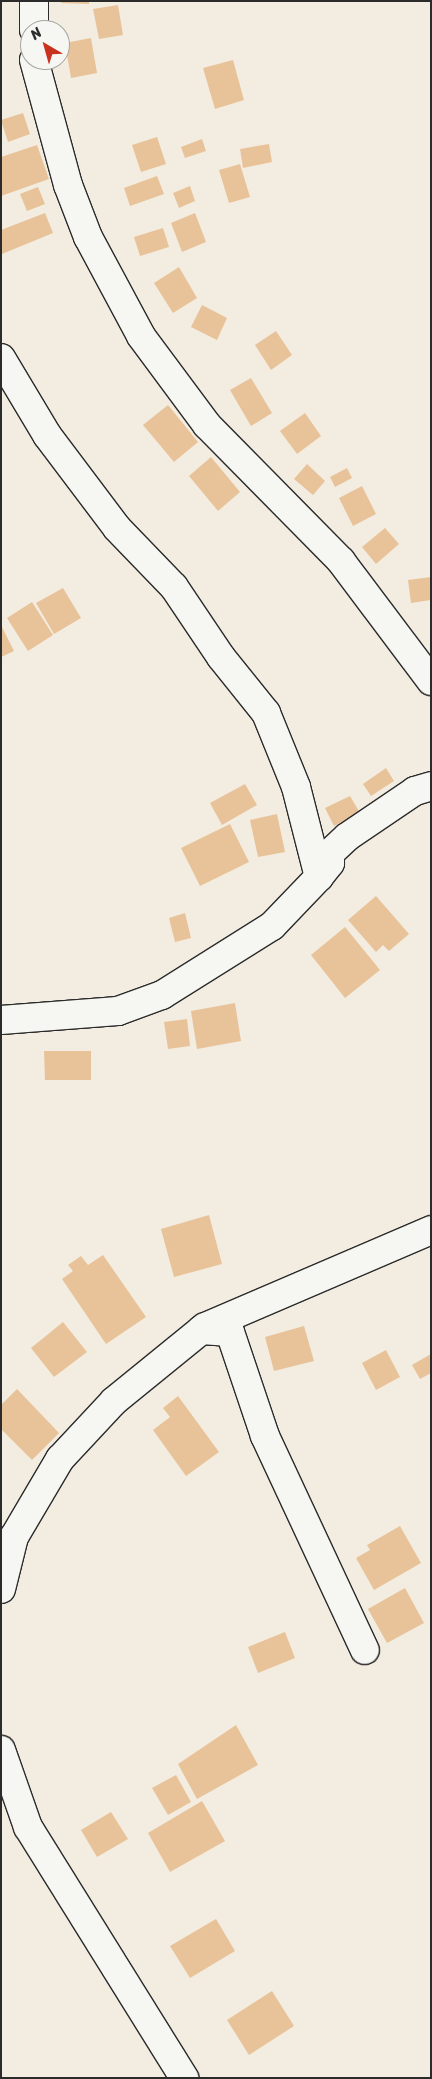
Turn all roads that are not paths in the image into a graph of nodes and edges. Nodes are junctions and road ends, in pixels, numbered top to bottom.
1 (34, 1) edge
2 (34, 20) edge
3 (37, 70) edge
4 (1, 358) edge
5 (431, 681) edge
6 (431, 786) edge
7 (319, 877) junction
8 (1, 1020) edge
9 (431, 1230) edge
10 (201, 1330) junction
11 (7, 1536) edge
12 (1, 1589) edge
13 (364, 1650) dead end
14 (1, 1750) edge
15 (184, 2078) edge

1 - 2 street
3 - 5 street
4 - 7 street
6 - 7 street
7 - 8 street
9 - 10 street
10 - 11 street
10 - 13 street
11 - 12 street
14 - 15 street

